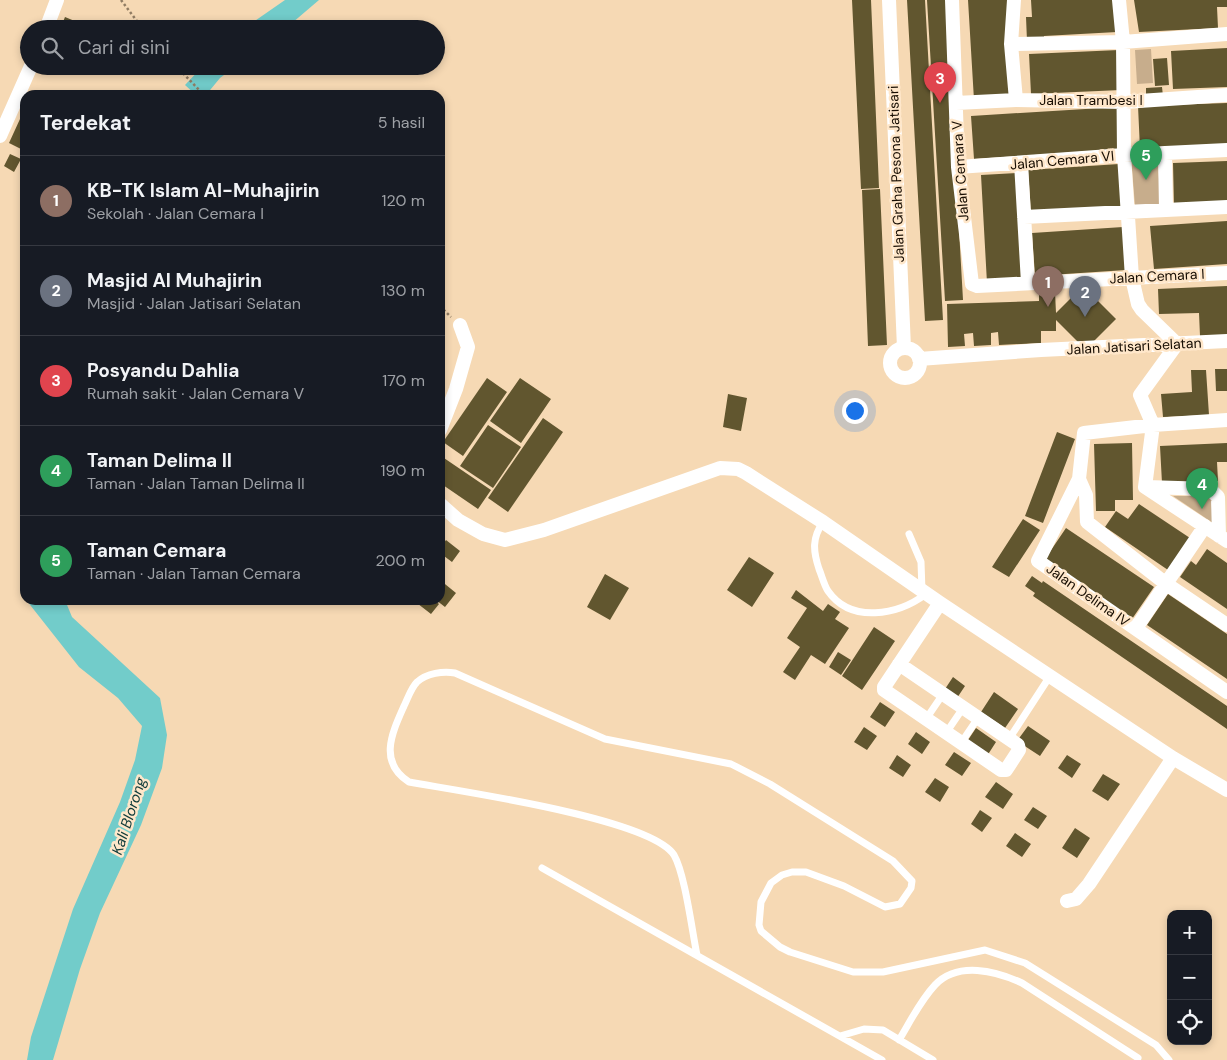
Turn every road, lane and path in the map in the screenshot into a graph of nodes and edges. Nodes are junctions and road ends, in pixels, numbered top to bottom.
1 (56, 0) edge
2 (121, 0) edge
3 (889, 0) edge
4 (952, 0) edge
5 (1014, 0) edge
6 (1119, 0) edge
7 (49, 20) edge
8 (136, 20) edge
9 (1227, 34) edge
10 (1123, 42) junction
11 (1011, 44) junction
12 (27, 75) edge
13 (184, 75) edge
14 (20, 90) edge
15 (199, 90) edge
16 (20, 91) edge
17 (1227, 95) edge
18 (1016, 100) junction
19 (1125, 102) junction
20 (956, 103) junction
21 (0, 136) edge
22 (1227, 150) edge
23 (1165, 153) junction
24 (1124, 155) junction
25 (1021, 163) junction
26 (958, 168) junction
27 (1227, 207) edge
28 (1166, 209) junction
29 (1128, 211) junction
30 (1024, 217) junction
31 (1227, 273) edge
32 (1132, 278) junction
33 (971, 281) joint
34 (1028, 283) junction
35 (460, 325) dead end
36 (1227, 342) edge
37 (1177, 344) junction
38 (904, 348) junction
39 (919, 360) junction
40 (445, 417) edge
41 (1227, 420) edge
42 (1152, 425) junction
43 (1079, 479) junction
44 (1145, 487) junction
45 (445, 508) edge
46 (1063, 511) junction
47 (823, 522) junction
48 (1087, 522) junction
49 (1205, 526) junction
50 (909, 534) dead end
51 (1223, 539) edge
52 (1165, 583) junction
53 (924, 592) junction
54 (940, 604) junction
55 (1227, 625) edge
56 (1136, 628) junction
57 (900, 664) junction
58 (1050, 676) junction
59 (1227, 692) edge
60 (943, 694) junction
61 (963, 708) junction
62 (978, 718) junction
63 (926, 719) junction
64 (946, 733) junction
65 (1009, 739) junction
66 (961, 743) junction
67 (1173, 758) junction
68 (1227, 790) edge
69 (542, 868) dead end
70 (1067, 901) dead end
71 (697, 955) junction
72 (840, 1036) junction
73 (899, 1040) junction
74 (1138, 1058) dead end
75 (882, 1060) edge
76 (932, 1060) edge
77 (1169, 1060) edge

1 - 7 street
2 - 8 path
3 - 38 street, Jalan Graha Pesona Jatisari
4 - 20 street, Jalan Cemara V
5 - 11 street
6 - 10 street
9 - 10 street
10 - 11 street
10 - 19 street
11 - 18 street
12 - 14 street
13 - 15 path
16 - 21 street
17 - 19 street, Jalan Trambesi I
18 - 19 street, Jalan Trambesi I
18 - 20 street, Jalan Trambesi I
19 - 24 street
20 - 26 street, Jalan Cemara V
22 - 23 street, Jalan Cemara VI
23 - 24 street, Jalan Cemara VI
23 - 28 street
24 - 25 street, Jalan Cemara VI
24 - 29 street
25 - 26 street, Jalan Cemara VI
25 - 30 street
26 - 33 street, Jalan Cemara V
27 - 28 street
28 - 29 street
29 - 30 street
29 - 32 street
30 - 34 street
31 - 32 street, Jalan Cemara I
32 - 34 street, Jalan Cemara I
32 - 37 street
33 - 34 street, Jalan Cemara I
35 - 40 street
36 - 37 street, Jalan Jatisari Selatan
37 - 39 street, Jalan Jatisari Selatan
37 - 42 street
38 - 39 street
38 - 39 street
41 - 42 street
42 - 43 street, Jalan Delima IV
42 - 44 street
43 - 46 street, Jalan Delima IV
43 - 48 street
44 - 49 street
44 - 51 street
45 - 47 street
46 - 48 street
46 - 56 street, Jalan Delima IV
47 - 53 street
47 - 53 lane
48 - 52 street
49 - 51 street
49 - 52 street
50 - 53 lane
52 - 55 street
52 - 56 street
53 - 54 street
54 - 57 street
54 - 58 street
56 - 59 street
57 - 60 street
57 - 63 street
58 - 65 lane
58 - 67 street
60 - 61 street
60 - 63 lane
61 - 62 street
61 - 64 lane
62 - 65 street
62 - 66 lane
63 - 64 street
64 - 66 street
65 - 66 street
67 - 68 street
67 - 70 street
69 - 71 lane
71 - 72 lane
71 - 77 lane
72 - 73 lane
72 - 75 lane
73 - 74 lane
73 - 76 lane

